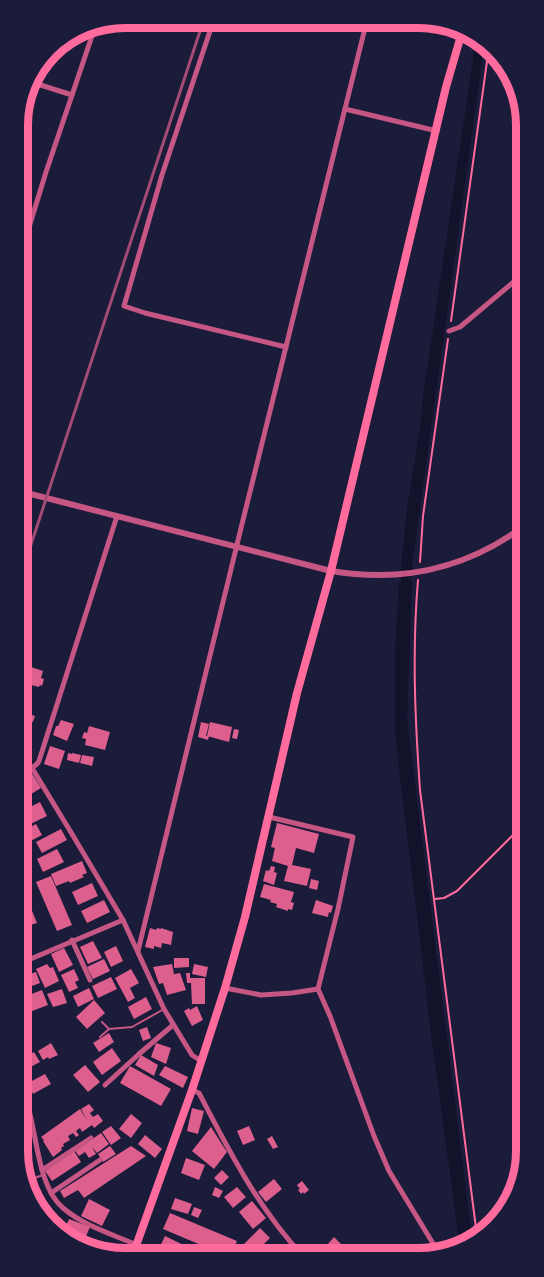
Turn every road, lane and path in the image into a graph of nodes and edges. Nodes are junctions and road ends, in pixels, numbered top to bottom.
1 (211, 28) edge
2 (365, 28) edge
3 (92, 35) edge
4 (460, 39) edge
5 (488, 58) edge
6 (38, 84) edge
7 (72, 95) junction
8 (345, 109) junction
9 (436, 131) junction
10 (29, 229) edge
11 (516, 280) edge
12 (449, 331) junction
13 (286, 347) junction
14 (29, 492) edge
15 (117, 516) junction
16 (516, 532) edge
17 (237, 546) junction
18 (331, 571) junction
19 (418, 573) junction
20 (28, 763) edge
21 (32, 768) junction
22 (28, 771) edge
23 (269, 817) junction
24 (515, 833) edge
25 (435, 899) junction
26 (123, 920) junction
27 (72, 940) junction
28 (138, 951) junction
29 (28, 960) edge
30 (90, 980) dead end
31 (225, 988) junction
32 (318, 989) junction
33 (164, 1009) junction
34 (102, 1022) dead end
35 (173, 1025) junction
36 (109, 1029) junction
37 (100, 1037) dead end
38 (201, 1061) junction
39 (105, 1085) dead end
40 (192, 1090) junction
41 (28, 1108) edge
42 (91, 1138) dead end
43 (100, 1160) dead end
44 (43, 1172) junction
45 (32, 1177) edge
46 (51, 1193) junction
47 (476, 1229) edge
48 (137, 1245) junction
49 (435, 1247) edge
50 (135, 1249) edge
51 (297, 1249) edge

1 - 13 street
2 - 8 street
3 - 7 street
4 - 9 main road
5 - 12 path
6 - 7 street
7 - 10 street
8 - 9 street
8 - 13 street
9 - 18 main road
11 - 12 street
12 - 19 path
13 - 17 street
14 - 15 street
15 - 17 street
15 - 21 street
16 - 19 street
17 - 18 street
17 - 28 street
18 - 19 street
18 - 23 main road
19 - 25 path
20 - 21 street
21 - 22 street
21 - 26 street
23 - 31 main road
23 - 32 street
24 - 25 path
25 - 47 path
26 - 27 street
26 - 28 street
27 - 29 street
27 - 30 street
28 - 33 street
31 - 32 street
31 - 38 main road
32 - 49 street
33 - 35 street
33 - 36 lane
34 - 36 lane
35 - 38 street
35 - 39 street
36 - 37 lane
38 - 40 main road
40 - 48 main road
40 - 51 street
41 - 44 street
42 - 44 street
43 - 46 street
44 - 45 lane
44 - 46 street
46 - 48 street
48 - 50 main road

